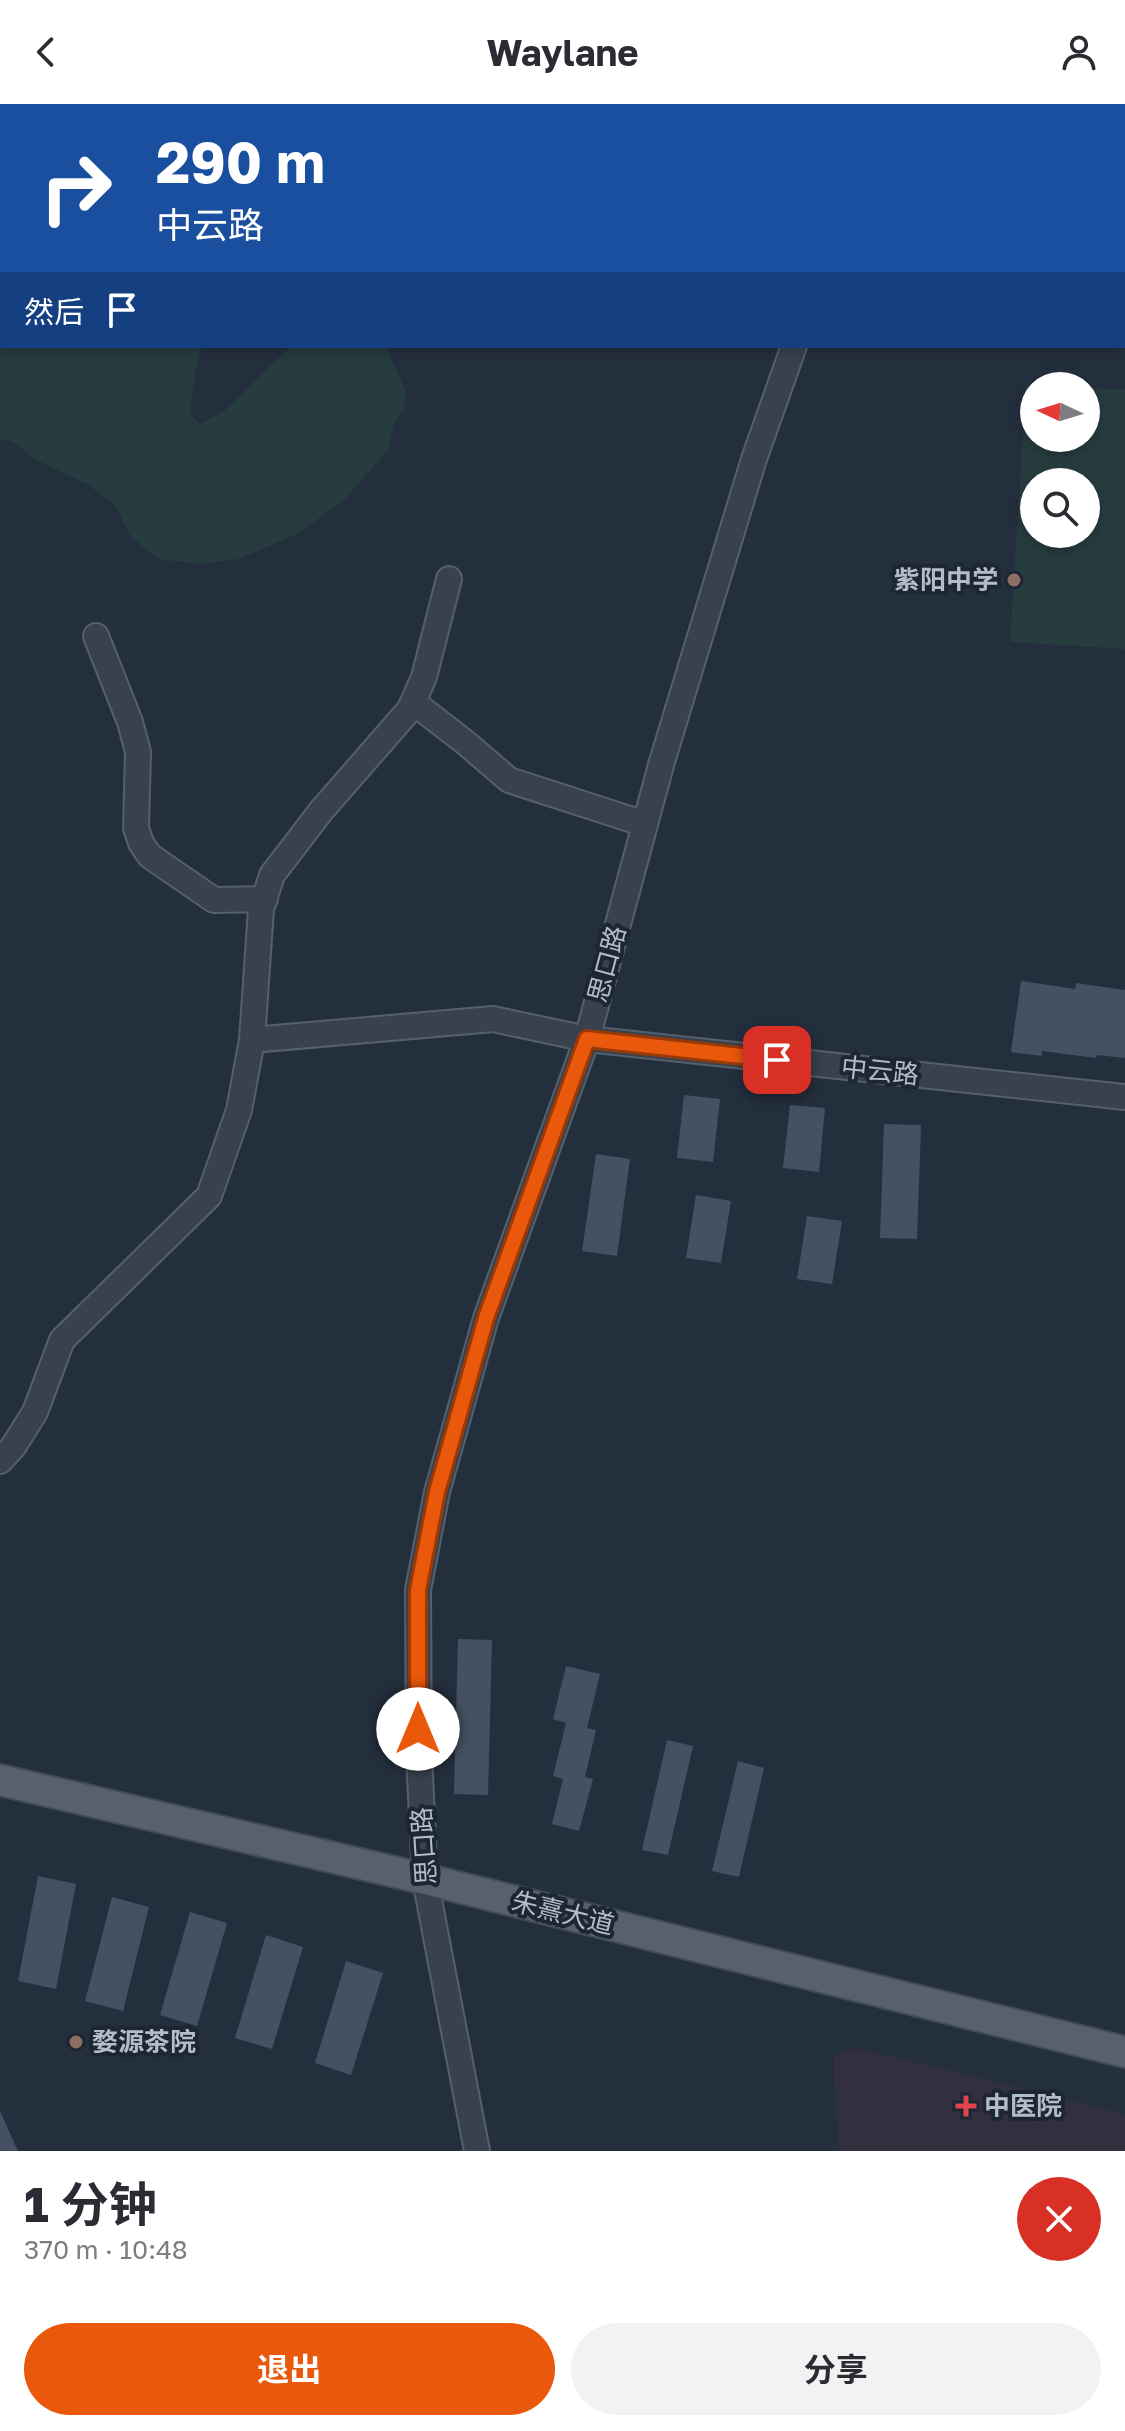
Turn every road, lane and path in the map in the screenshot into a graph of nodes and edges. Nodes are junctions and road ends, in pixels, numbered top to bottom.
1 (793, 348) edge
2 (449, 579) dead end
3 (96, 636) dead end
4 (413, 702) junction
5 (645, 824) junction
6 (265, 899) junction
7 (587, 1039) junction
8 (252, 1040) junction
9 (1125, 1097) edge
10 (0, 1461) edge
11 (0, 1780) edge
12 (425, 1879) junction
13 (1125, 2052) edge
14 (477, 2151) edge

1 - 5 street, 思口路
2 - 4 street
3 - 6 street
4 - 5 street
4 - 6 street
5 - 7 street, 思口路
6 - 8 street
7 - 8 street, 中云路
7 - 9 street, 中云路
7 - 12 street, 思口路
8 - 10 street
11 - 12 main road, 朱熹大道
12 - 13 main road, 朱熹大道
12 - 14 street, 思口路

